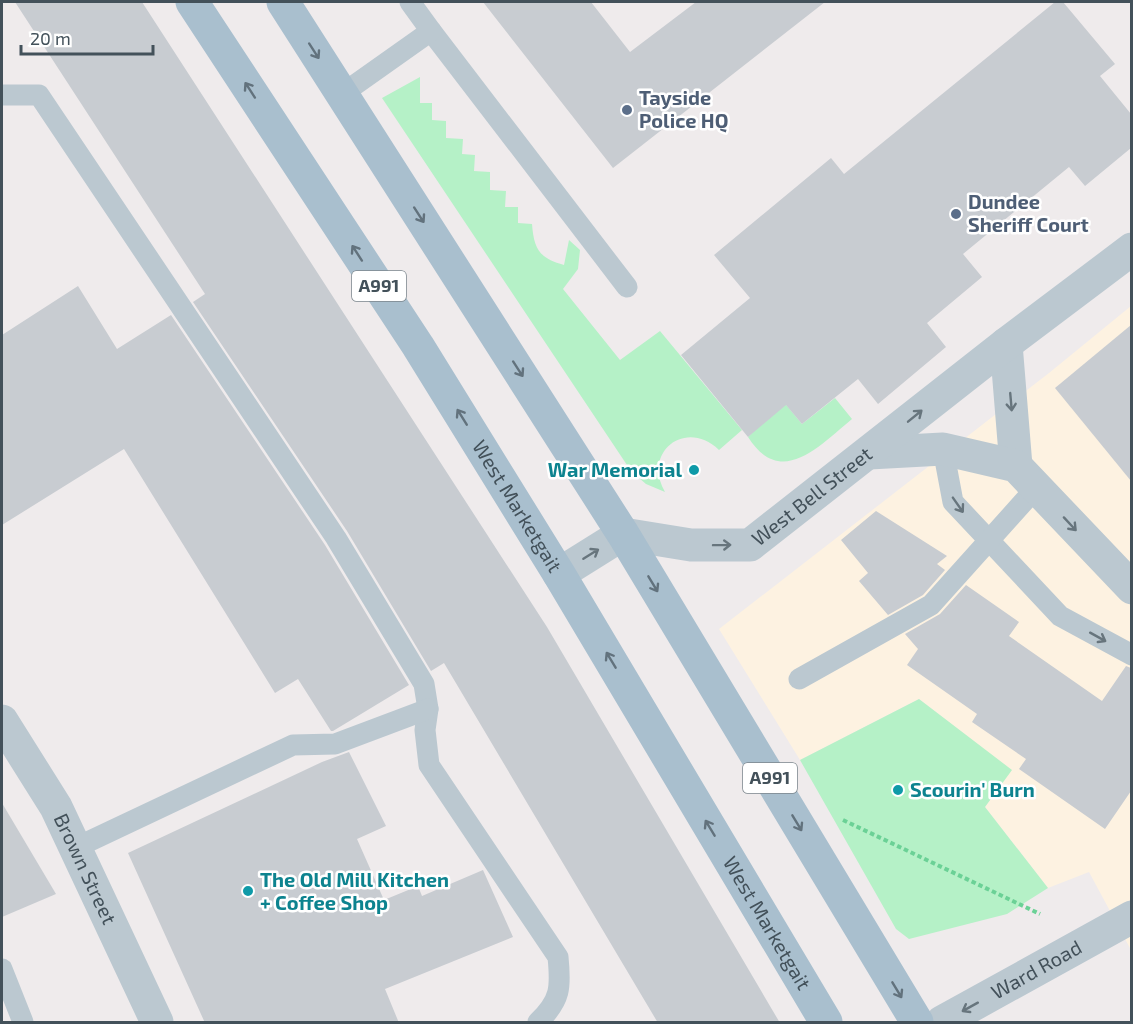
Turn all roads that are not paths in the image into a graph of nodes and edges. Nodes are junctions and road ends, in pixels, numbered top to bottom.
1 (192, 2) edge
2 (283, 2) edge
3 (410, 2) edge
4 (431, 31) junction
5 (342, 94) junction
6 (2, 95) edge
7 (1131, 249) edge
8 (627, 286) dead end
9 (1006, 344) junction
10 (943, 449) junction
11 (869, 453) junction
12 (1026, 477) junction
13 (623, 534) junction
14 (990, 541) junction
15 (559, 573) junction
16 (1131, 588) edge
17 (1131, 655) edge
18 (799, 679) dead end
19 (428, 709) junction
20 (2, 722) edge
21 (75, 848) junction
22 (1131, 917) edge
23 (2, 969) edge
24 (818, 1009) edge
25 (23, 1023) edge
26 (157, 1023) edge
27 (538, 1023) edge
28 (844, 1023) edge
29 (917, 1023) edge
30 (942, 1023) edge

15 -> 1 main road, West Marketgait / A991
2 -> 5 main road, A991
3 - 4 lane
4 - 5 lane
4 - 8 lane
5 -> 13 main road, A991
6 - 19 lane
7 - 9 street, West Bell Street
11 -> 9 street, West Bell Street
9 -> 12 street
10 - 11 street
10 - 12 street
10 -> 14 lane
13 -> 11 street, West Bell Street
12 - 14 lane
12 -> 16 street
15 -> 13 street
13 -> 29 main road, A991
14 -> 17 lane
14 - 18 lane
24 -> 15 main road, West Marketgait / A991
19 - 21 lane
19 - 27 lane
20 - 21 street, Brown Street
21 - 26 street, Brown Street
22 -> 30 street, Ward Road
23 - 25 lane
24 - 28 street

